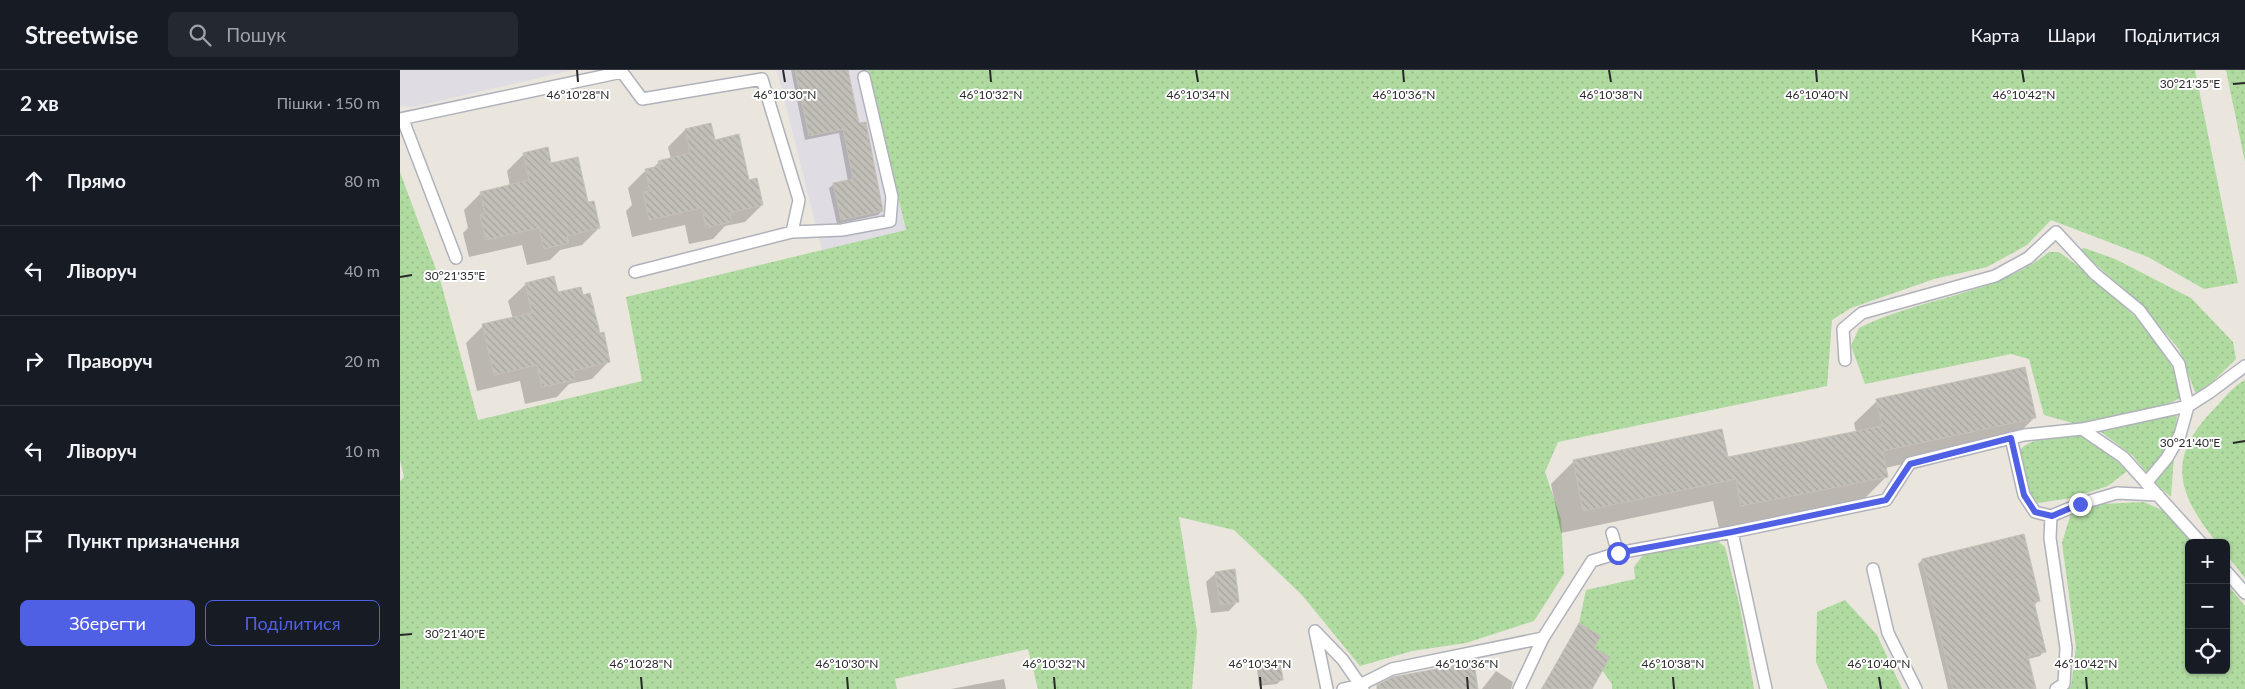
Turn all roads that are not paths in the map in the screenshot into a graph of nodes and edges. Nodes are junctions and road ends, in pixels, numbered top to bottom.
1 (864, 77) dead end
2 (401, 119) edge
3 (792, 232) junction
4 (456, 258) dead end
5 (635, 272) dead end
6 (1845, 360) dead end
7 (2245, 366) edge
8 (2188, 406) junction
9 (2082, 429) junction
10 (2011, 438) junction
11 (2146, 483) junction
12 (2158, 496) junction
13 (2052, 516) junction
14 (1732, 532) junction
15 (1612, 533) dead end
16 (2197, 539) edge
17 (1618, 553) junction
18 (1874, 569) dead end
19 (2230, 576) edge
20 (2245, 593) edge
21 (1543, 638) junction
22 (1362, 687) edge
23 (1327, 689) edge
24 (1343, 689) edge
25 (1519, 689) edge
26 (1766, 689) edge
27 (1916, 689) edge
28 (2056, 689) edge

1 - 3 lane
2 - 3 lane
2 - 4 lane
3 - 5 lane
6 - 8 lane
7 - 8 lane
8 - 9 lane
8 - 11 lane
9 - 10 lane
9 - 11 lane
10 - 13 lane
10 - 14 lane
11 - 12 lane
12 - 13 lane
12 - 16 lane
13 - 28 lane
14 - 17 lane
14 - 26 lane
15 - 17 lane
17 - 21 lane
18 - 27 lane
19 - 20 lane
21 - 22 lane
21 - 25 lane
22 - 23 lane
22 - 24 lane

